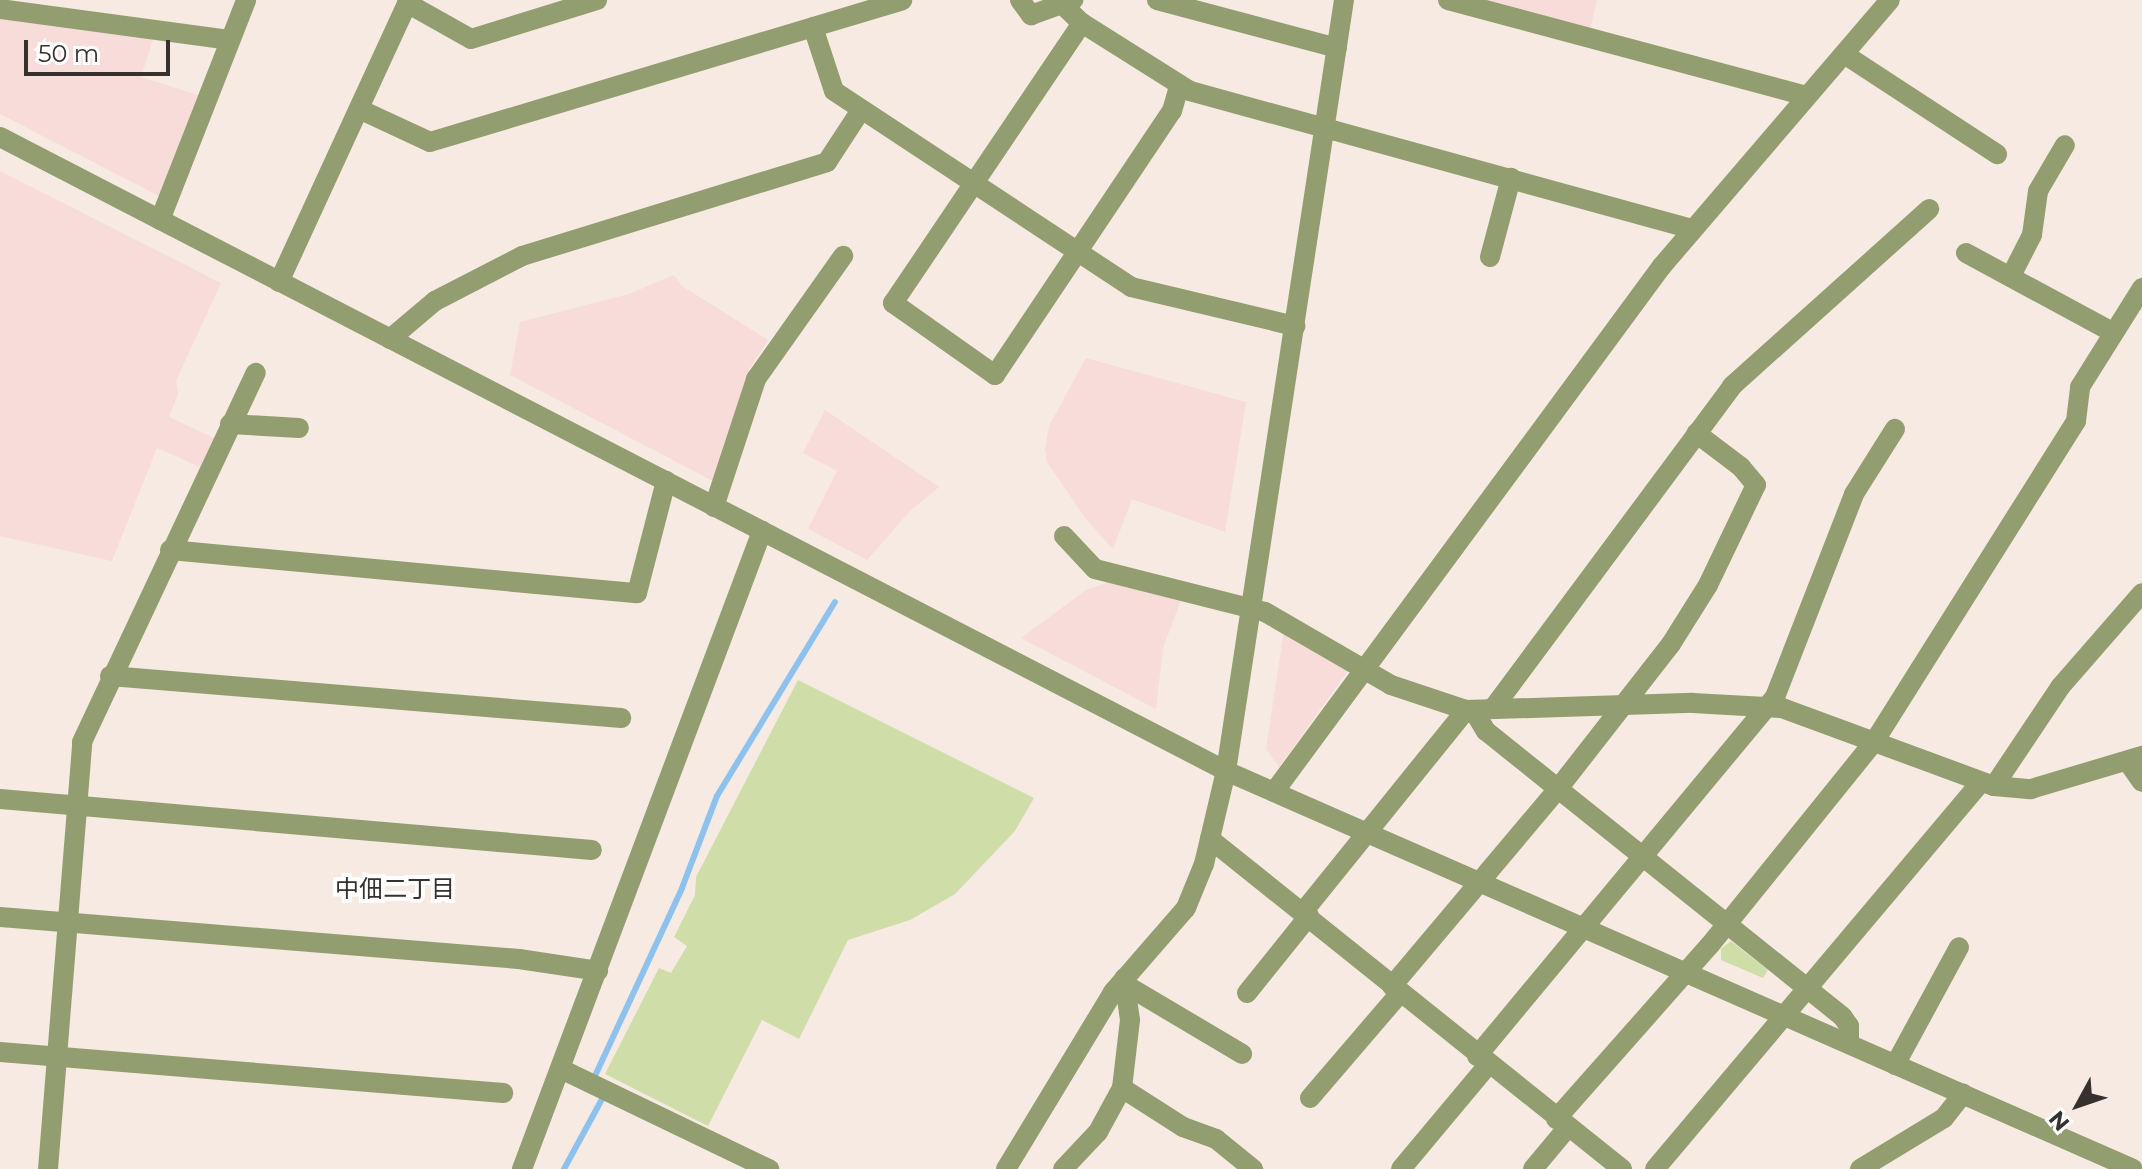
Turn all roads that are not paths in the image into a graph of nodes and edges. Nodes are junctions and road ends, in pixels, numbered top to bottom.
1 (246, 0) edge
2 (597, 0) edge
3 (902, 0) edge
4 (1020, 0) edge
5 (1157, 0) edge
6 (1344, 0) edge
7 (1448, 0) edge
8 (1890, 0) edge
9 (408, 1) edge
10 (1068, 2) edge
11 (0, 9) edge
12 (1082, 23) junction
13 (813, 27) junction
14 (229, 40) junction
15 (1337, 48) junction
16 (1844, 54) junction
17 (1179, 87) junction
18 (1806, 96) junction
19 (359, 109) junction
20 (861, 110) junction
21 (1324, 128) junction
22 (0, 137) edge
23 (2065, 145) dead end
24 (1997, 154) dead end
25 (1511, 178) junction
26 (973, 183) junction
27 (1929, 209) dead end
28 (160, 220) junction
29 (1692, 229) junction
30 (1079, 252) junction
31 (1966, 253) dead end
32 (843, 256) dead end
33 (1490, 257) dead end
34 (2011, 276) junction
35 (279, 282) junction
36 (2142, 288) edge
37 (1295, 326) junction
38 (2114, 333) junction
39 (390, 339) junction
40 (256, 373) dead end
41 (230, 424) junction
42 (299, 428) dead end
43 (1895, 429) dead end
44 (1696, 433) junction
45 (666, 481) junction
46 (714, 507) junction
47 (762, 531) junction
48 (1064, 536) dead end
49 (170, 550) junction
50 (2142, 593) edge
51 (1251, 607) junction
52 (1364, 670) junction
53 (110, 676) junction
54 (1622, 705) junction
55 (1768, 707) junction
56 (1478, 710) junction
57 (621, 718) dead end
58 (1874, 742) junction
59 (2135, 759) edge
60 (1226, 771) junction
61 (2142, 782) edge
62 (1987, 784) junction
63 (1557, 790) junction
64 (1274, 792) junction
65 (0, 799) edge
66 (77, 806) junction
67 (1367, 834) junction
68 (1210, 839) junction
69 (592, 850) dead end
70 (1643, 858) junction
71 (1478, 882) junction
72 (1306, 914) junction
73 (0, 917) edge
74 (67, 923) junction
75 (1726, 924) junction
76 (1583, 928) junction
77 (1959, 947) dead end
78 (598, 971) junction
79 (1684, 972) junction
80 (1125, 981) junction
81 (1396, 989) junction
82 (1808, 989) junction
83 (1247, 993) dead end
84 (1785, 1016) junction
85 (1849, 1044) junction
86 (0, 1052) edge
87 (1242, 1054) dead end
88 (57, 1057) junction
89 (1482, 1061) junction
90 (1895, 1065) junction
91 (563, 1070) junction
92 (1122, 1088) junction
93 (503, 1093) dead end
94 (1963, 1094) junction
95 (1310, 1098) dead end
96 (1562, 1123) junction
97 (2124, 1167) edge
98 (1067, 1168) edge
99 (48, 1169) edge
100 (522, 1169) edge
101 (769, 1169) edge
102 (1006, 1169) edge
103 (1253, 1169) edge
104 (1401, 1169) edge
105 (1533, 1169) edge
106 (1622, 1169) edge
107 (1655, 1169) edge
108 (1860, 1169) edge

1 - 14 street
2 - 9 street
3 - 13 street
4 - 10 street
5 - 15 street
6 - 15 street
7 - 18 street
8 - 16 street
9 - 19 street
10 - 12 street
11 - 14 street
12 - 17 street
12 - 26 street
13 - 19 street
13 - 20 street
14 - 28 street
15 - 21 street
16 - 18 street
16 - 24 street
17 - 21 street
17 - 30 street
18 - 29 street
19 - 35 street
20 - 26 street
20 - 39 street
21 - 25 street
21 - 37 street
22 - 28 street
23 - 34 street
25 - 29 street
25 - 33 street
26 - 30 street
26 - 30 street
27 - 44 street
28 - 35 street
29 - 52 street
30 - 37 street
31 - 34 street
32 - 46 street
34 - 38 street
35 - 39 street
36 - 38 street
37 - 51 street
38 - 58 street
39 - 45 street
40 - 41 street
41 - 42 street
41 - 49 street
43 - 55 street
44 - 54 street
44 - 56 street
45 - 46 street
45 - 49 street
46 - 47 street
47 - 60 street
47 - 78 street
48 - 51 street
49 - 53 street
50 - 62 street
51 - 52 street
51 - 60 street
52 - 56 street
52 - 64 street
53 - 57 street
53 - 66 street
54 - 55 street
54 - 56 street
54 - 63 street
55 - 58 street
55 - 70 street
56 - 63 street
56 - 67 street
58 - 62 street
58 - 75 street
59 - 61 street
59 - 62 street
60 - 64 street
60 - 68 street
62 - 82 street
63 - 70 street
63 - 71 street
64 - 67 street
65 - 66 street
66 - 69 street
66 - 74 street
67 - 71 street
67 - 72 street
68 - 72 street
68 - 80 street
70 - 75 street
70 - 76 street
71 - 76 street
71 - 81 street
72 - 81 street
72 - 83 street
73 - 74 street
74 - 78 street
74 - 88 street
75 - 79 street
75 - 82 street
76 - 79 street
76 - 89 street
77 - 90 street
78 - 91 street
79 - 84 street
79 - 96 street
80 - 87 street
80 - 92 street
80 - 102 street
81 - 89 street
81 - 95 street
82 - 84 street
82 - 85 street
84 - 85 street
84 - 107 street
85 - 90 street
86 - 88 street
88 - 93 street
88 - 99 street
89 - 96 street
89 - 104 street
90 - 94 street
91 - 100 street
91 - 101 street
92 - 98 street
92 - 103 street
94 - 97 street
94 - 108 street
96 - 105 street
96 - 106 street

